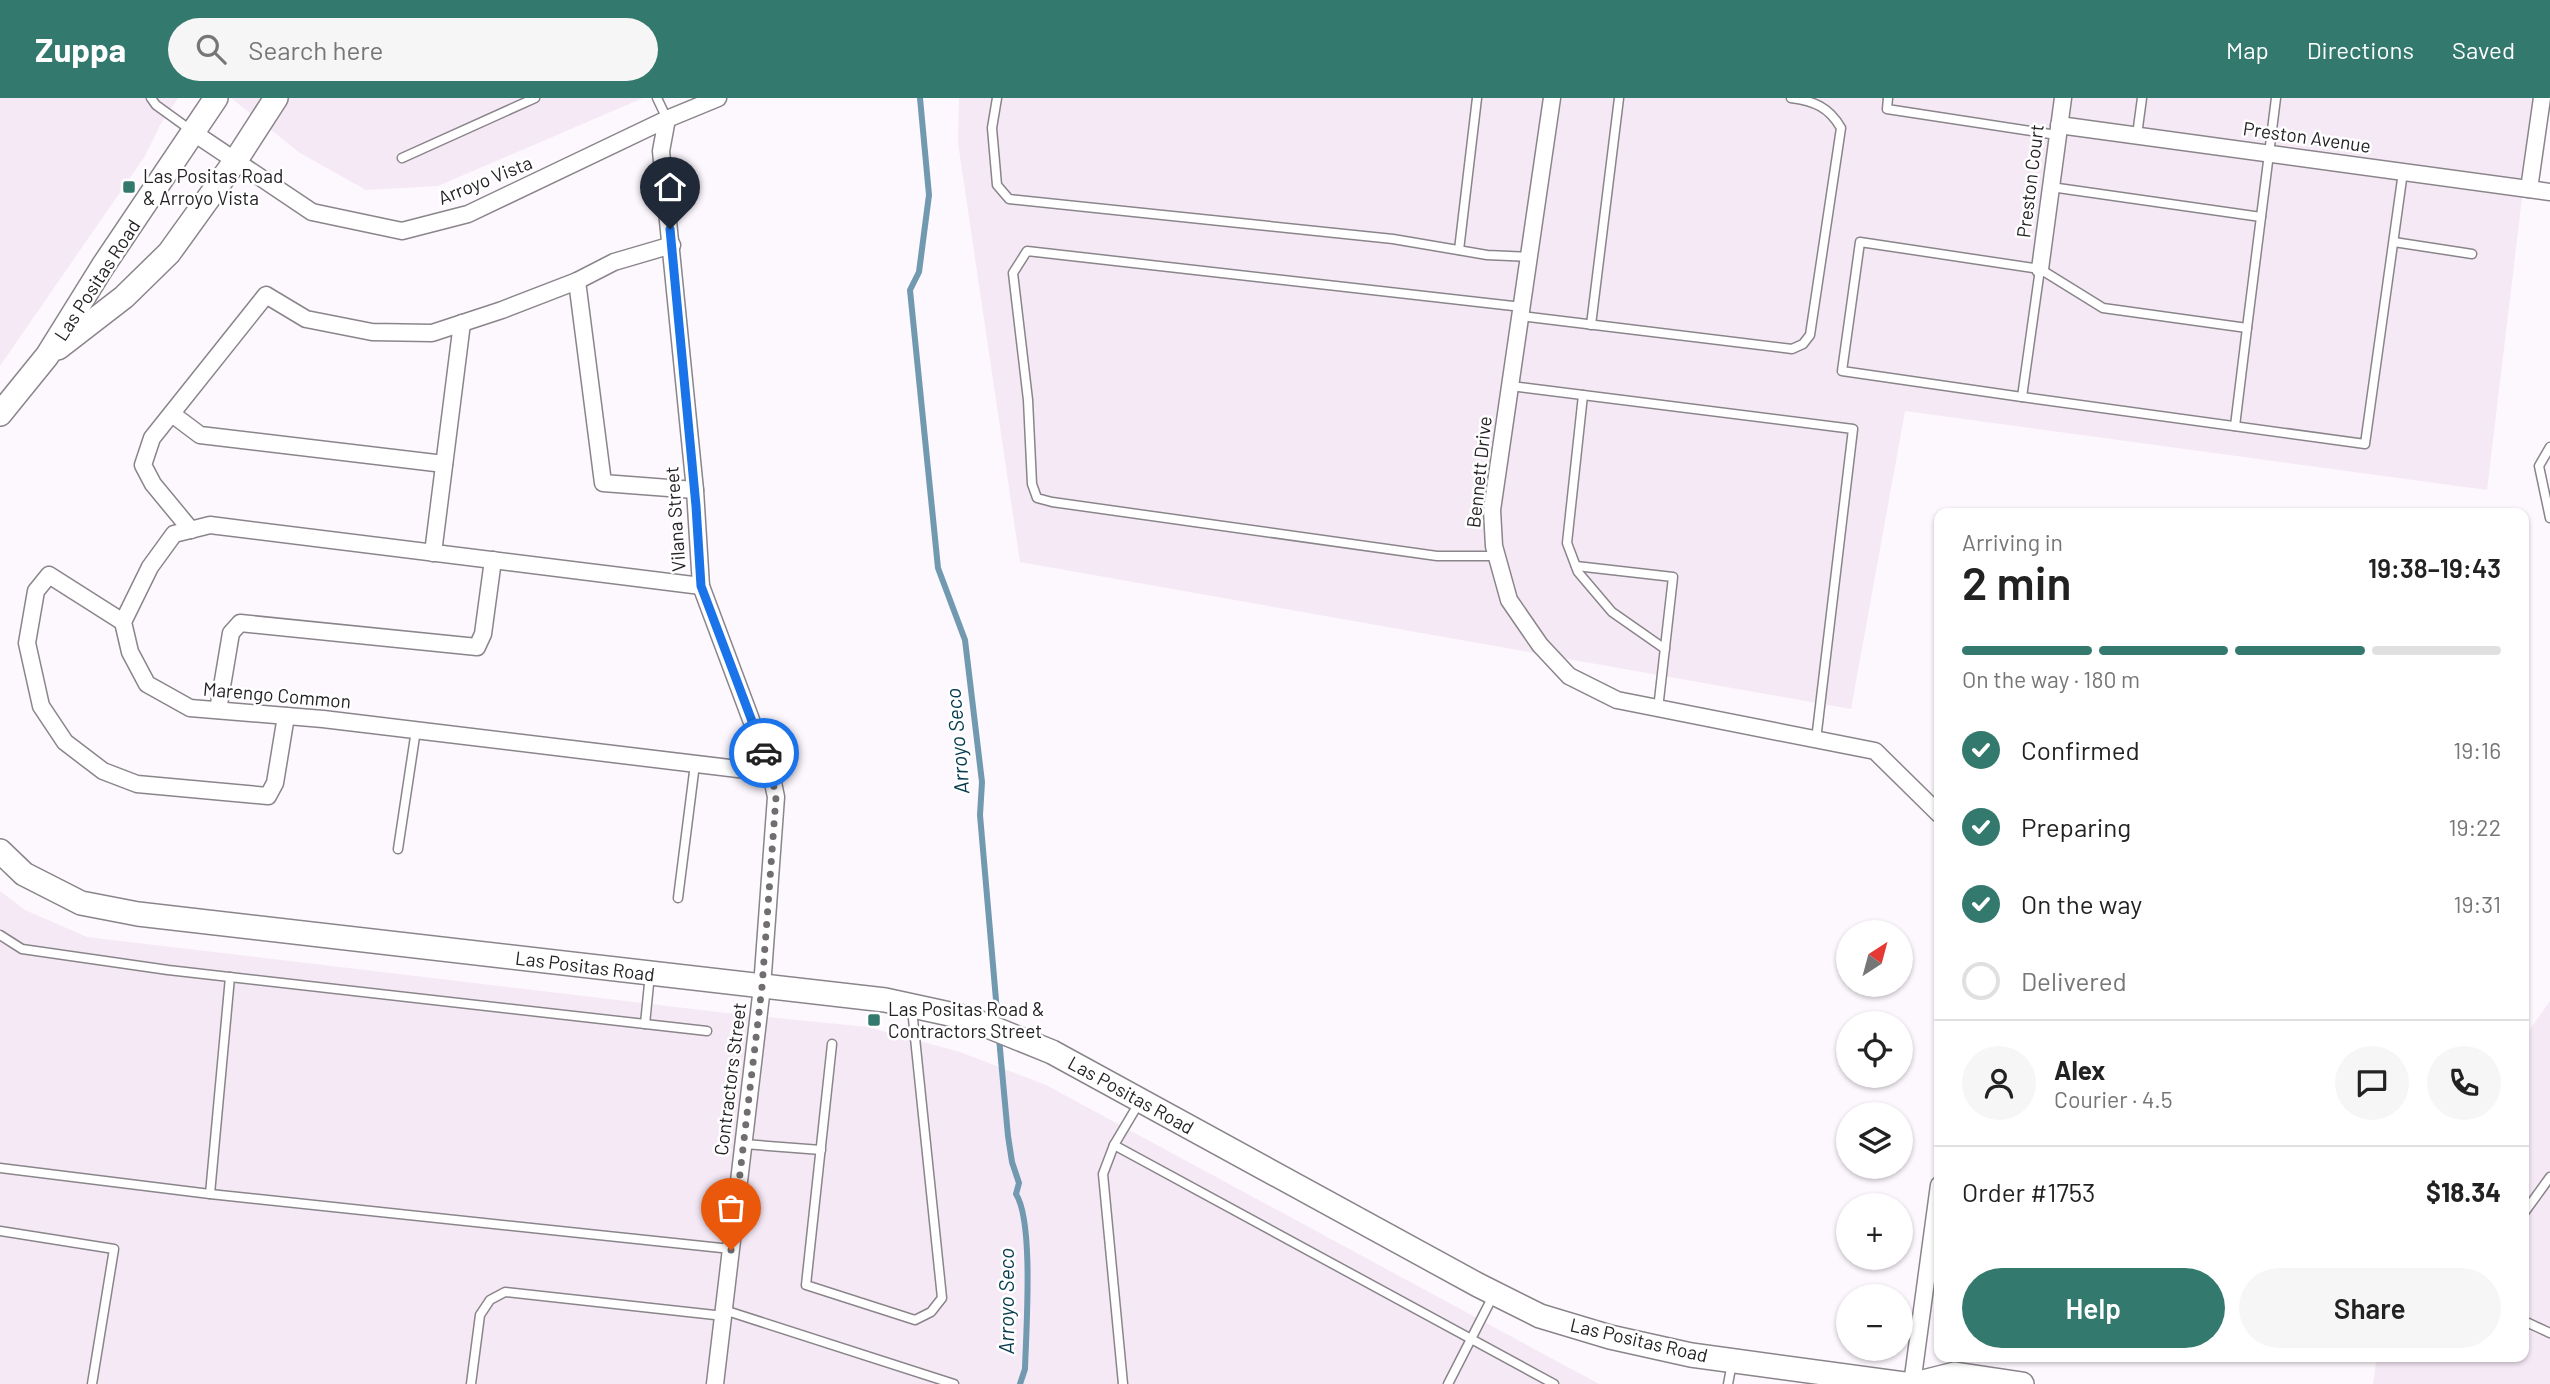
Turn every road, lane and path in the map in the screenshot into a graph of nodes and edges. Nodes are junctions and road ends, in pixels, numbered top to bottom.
1 (151, 98) edge
2 (216, 98) edge
3 (276, 98) edge
4 (535, 98) edge
5 (657, 98) edge
6 (718, 98) edge
7 (997, 98) edge
8 (1476, 98) edge
9 (1552, 98) edge
10 (1619, 98) edge
11 (1791, 98) edge
12 (1888, 98) edge
13 (2063, 98) edge
14 (2142, 98) edge
15 (2276, 98) edge
16 (2542, 98) edge
17 (667, 120) junction
18 (2058, 130) junction
19 (194, 133) junction
20 (2137, 135) junction
21 (2269, 153) junction
22 (402, 158) dead end
23 (236, 160) junction
24 (2403, 172) junction
25 (2051, 187) junction
26 (2529, 189) junction
27 (2550, 192) edge
28 (2261, 217) junction
29 (2393, 242) junction
30 (672, 245) junction
31 (1459, 250) junction
32 (2472, 254) dead end
33 (1529, 257) junction
34 (2040, 269) junction
35 (577, 281) junction
36 (1521, 312) junction
37 (462, 323) junction
38 (1591, 325) junction
39 (2247, 328) junction
40 (47, 356) junction
41 (1510, 386) junction
42 (1583, 395) junction
43 (2022, 397) junction
44 (0, 414) edge
45 (172, 414) junction
46 (2235, 426) junction
47 (2550, 447) edge
48 (444, 464) junction
49 (695, 491) junction
50 (2550, 518) edge
51 (191, 530) junction
52 (433, 553) junction
53 (1497, 556) junction
54 (493, 561) junction
55 (1576, 566) junction
56 (701, 586) junction
57 (123, 622) junction
58 (1665, 649) junction
59 (1658, 709) junction
60 (218, 710) junction
61 (286, 716) junction
62 (416, 730) junction
63 (1816, 740) junction
64 (695, 764) junction
65 (771, 773) junction
66 (1934, 809) edge
67 (398, 849) dead end
68 (0, 851) edge
69 (678, 898) dead end
70 (0, 935) edge
71 (650, 974) junction
72 (230, 977) junction
73 (762, 987) junction
74 (922, 1007) junction
75 (645, 1024) junction
76 (707, 1031) dead end
77 (832, 1044) dead end
78 (1140, 1100) junction
79 (744, 1144) junction
80 (1114, 1144) junction
81 (821, 1150) junction
82 (0, 1168) edge
83 (2550, 1177) edge
84 (210, 1194) junction
85 (2529, 1206) edge
86 (1934, 1225) edge
87 (0, 1231) edge
88 (731, 1250) junction
89 (1495, 1293) junction
90 (724, 1313) junction
91 (2529, 1323) edge
92 (2550, 1333) edge
93 (1472, 1340) junction
94 (1732, 1360) junction
95 (92, 1384) edge
96 (471, 1384) edge
97 (715, 1384) edge
98 (953, 1384) edge
99 (1123, 1384) edge
100 (1448, 1384) edge
101 (1554, 1384) edge
102 (1728, 1384) edge
103 (1904, 1384) edge
104 (1914, 1384) edge
105 (2022, 1384) edge

1 - 19 lane
2 - 19 main road, Las Positas Road
3 - 23 main road, Las Positas Road
4 - 22 lane
5 - 17 lane
6 - 17 street, Arroyo Vista
7 - 31 lane
8 - 31 lane
9 - 33 street, Bennett Drive
10 - 38 lane
11 - 38 lane
12 - 18 lane
13 - 18 street, Preston Court
14 - 20 lane
15 - 21 lane
16 - 26 street
17 - 23 street, Arroyo Vista
17 - 30 street, Vilana Street
18 - 20 street, Preston Avenue
18 - 25 street, Preston Court
19 - 23 street, Arroyo Vista
19 - 40 main road, Las Positas Road
20 - 21 street, Preston Avenue
21 - 24 street, Preston Avenue
21 - 28 lane
23 - 40 main road, Las Positas Road
24 - 26 street, Preston Avenue
24 - 29 lane
25 - 28 lane
25 - 34 street, Preston Court
26 - 27 street, Preston Avenue
28 - 39 lane
29 - 32 lane
29 - 46 lane
30 - 35 street
30 - 49 street, Vilana Street
31 - 33 lane
33 - 36 street, Bennett Drive
34 - 39 lane
34 - 43 lane
34 - 43 lane
35 - 37 street
35 - 49 street
36 - 38 lane
36 - 41 street, Bennett Drive
36 - 53 lane
37 - 45 street
37 - 48 street
39 - 46 lane
40 - 44 main road, Las Positas Road
41 - 42 lane
41 - 53 street, Bennett Drive
42 - 55 lane
42 - 63 lane
43 - 46 lane
45 - 48 street
45 - 51 street
47 - 50 lane
48 - 52 street
49 - 56 street, Vilana Street
51 - 52 street
51 - 57 street
52 - 54 street
53 - 59 street, Bennett Drive
54 - 56 street
54 - 60 street
55 - 58 lane
55 - 58 lane
56 - 65 street, Vilana Street
57 - 60 street, Marengo Common
57 - 61 street
58 - 59 lane
59 - 63 street, Bennett Drive
60 - 61 street, Marengo Common
61 - 62 street, Marengo Common
62 - 64 street, Marengo Common
62 - 67 lane
63 - 66 street, Bennett Drive
64 - 65 street, Marengo Common
64 - 69 lane
65 - 73 street, Vilana Street
68 - 71 main road, Las Positas Road
70 - 72 lane
71 - 73 main road, Las Positas Road
71 - 75 lane
72 - 75 lane
72 - 84 lane
73 - 74 main road, Las Positas Road
73 - 79 street, Contractors Street
74 - 78 main road, Las Positas Road
74 - 81 lane
75 - 76 lane
77 - 81 lane
78 - 80 lane
78 - 89 main road, Las Positas Road
79 - 81 lane
79 - 88 street, Contractors Street
80 - 93 lane
80 - 99 lane
82 - 84 lane
83 - 85 lane
84 - 88 lane
86 - 104 street
87 - 95 lane
88 - 90 street, Contractors Street
89 - 93 lane
89 - 94 main road, Las Positas Road
90 - 96 lane
90 - 97 street, Contractors Street
90 - 98 lane
91 - 92 lane
93 - 100 lane
93 - 101 lane
94 - 102 lane
94 - 103 main road, Las Positas Road
104 - 105 main road

